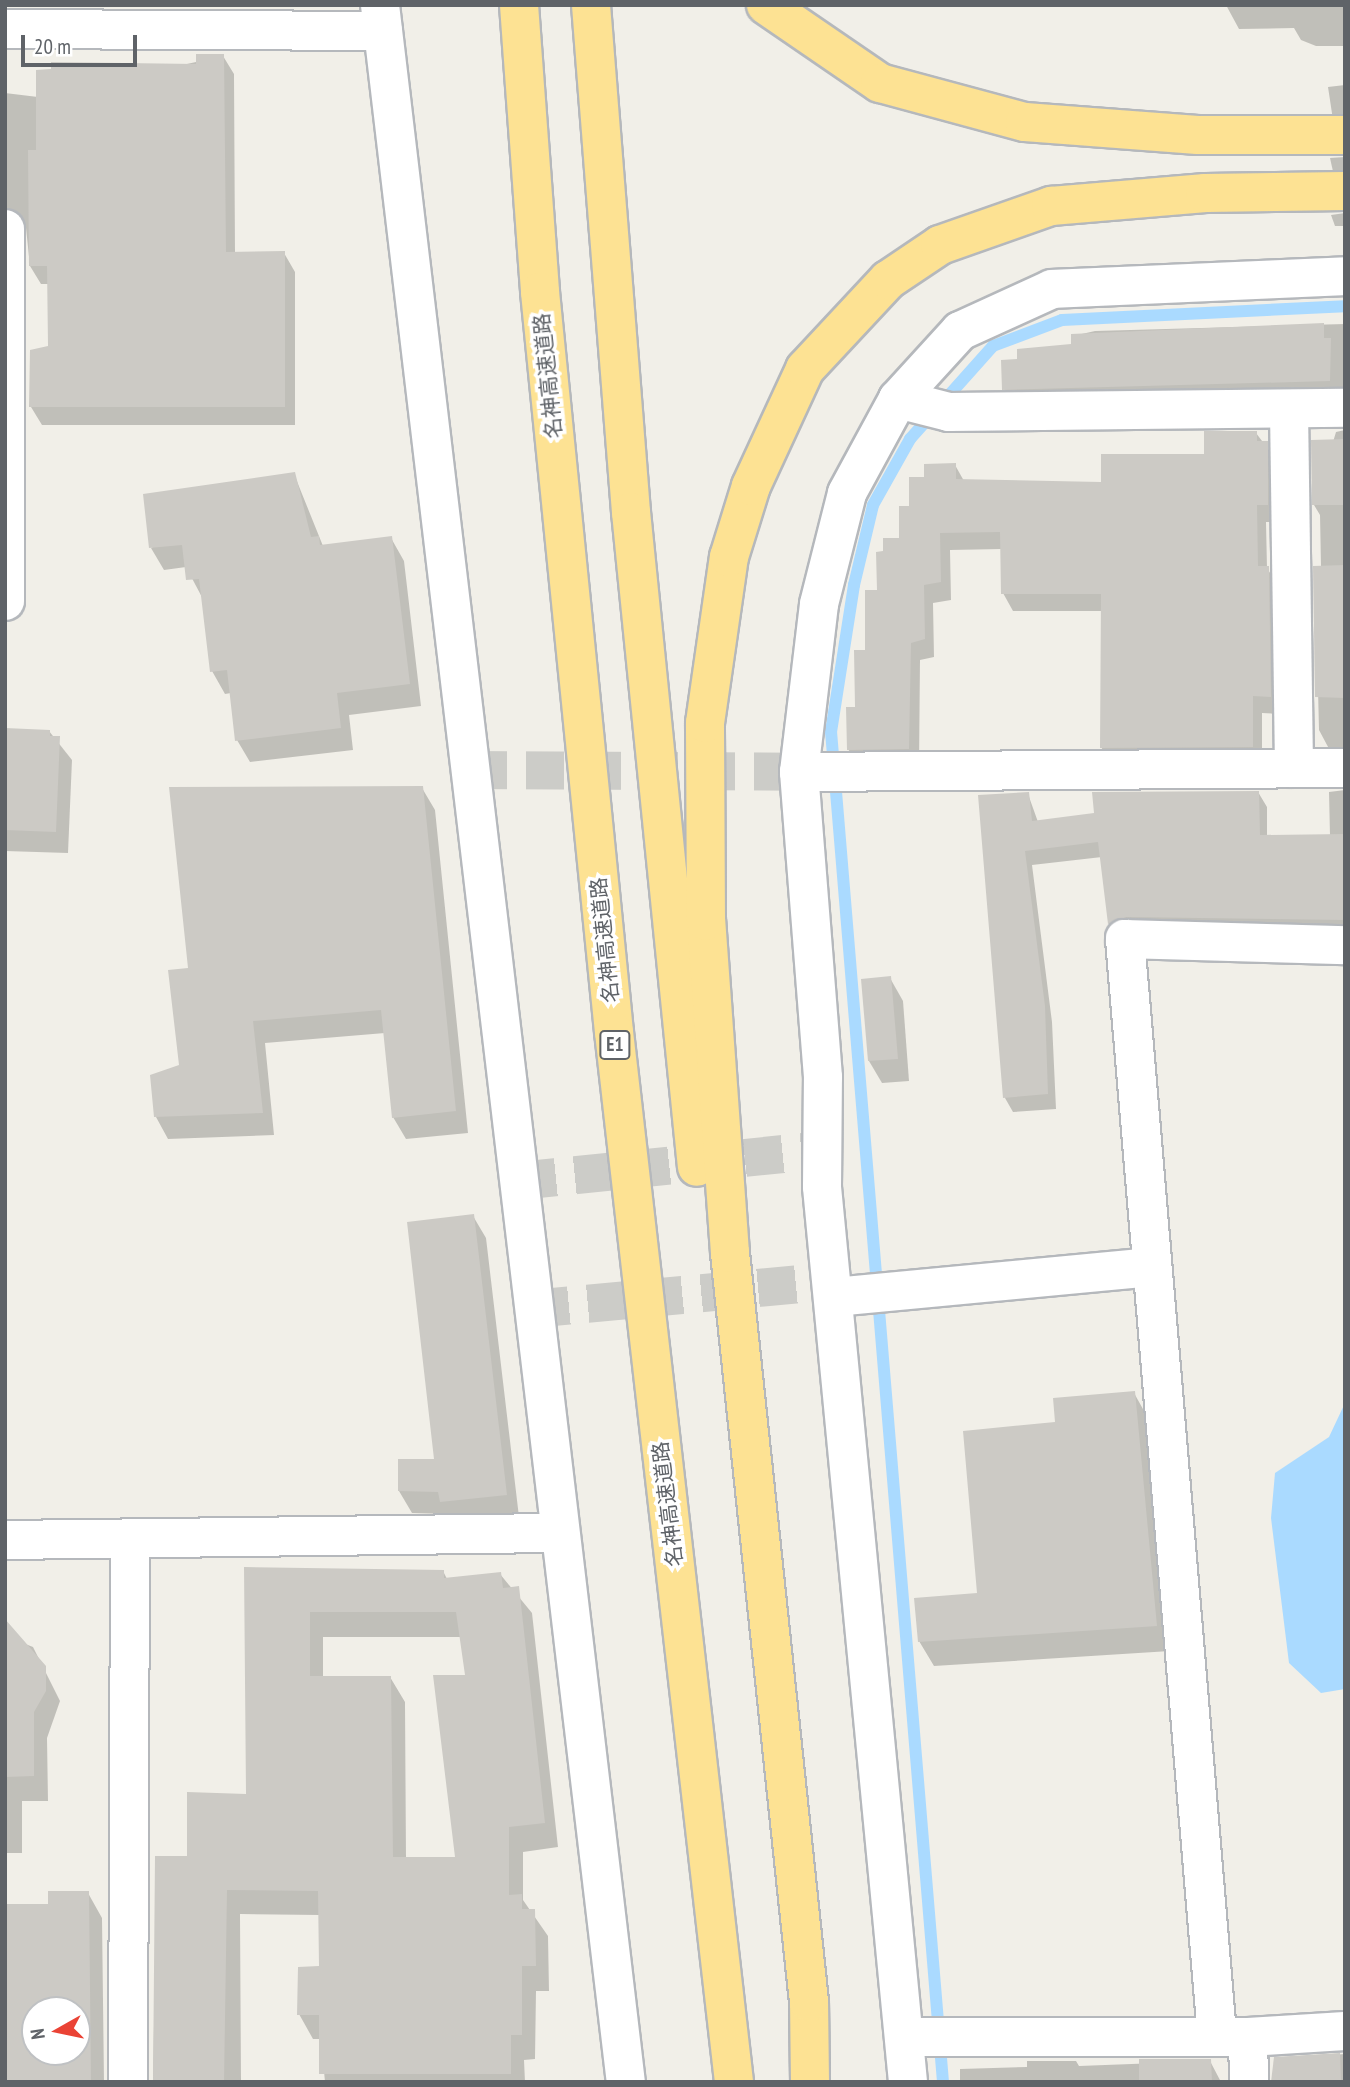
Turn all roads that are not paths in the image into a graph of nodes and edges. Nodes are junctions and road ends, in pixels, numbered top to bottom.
1 (499, 5) edge
2 (519, 5) edge
3 (591, 5) edge
4 (766, 5) edge
5 (382, 18) edge
6 (5, 29) edge
7 (1345, 135) edge
8 (1345, 191) edge
9 (5, 229) edge
10 (1345, 276) edge
11 (540, 292) junction
12 (922, 405) junction
13 (1345, 408) edge
14 (1289, 409) junction
15 (5, 601) edge
16 (1294, 768) junction
17 (1345, 768) edge
18 (822, 772) junction
19 (1345, 945) edge
20 (1152, 1267) junction
21 (863, 1295) junction
22 (558, 1533) junction
23 (130, 1538) junction
24 (5, 1540) edge
25 (1345, 2031) edge
26 (928, 2036) junction
27 (1233, 2036) junction
28 (128, 2082) edge
29 (626, 2082) edge
30 (734, 2082) edge
31 (799, 2082) edge
32 (810, 2082) edge
33 (908, 2082) edge
34 (1249, 2082) edge

1 - 11 highway
2 - 11 highway, 名神高速道路 / E1
3 - 31 highway
4 - 7 highway
5 - 6 street
5 - 22 street
8 - 32 highway
9 - 15 street
10 - 12 street
11 - 30 highway, 名神高速道路 / E1
12 - 14 street
12 - 18 street
13 - 14 street
14 - 16 street
16 - 17 street
16 - 18 street
18 - 21 street
19 - 20 street
20 - 21 street
20 - 27 street
21 - 26 street
22 - 23 street
22 - 29 street
23 - 24 street
23 - 28 street
25 - 27 street
26 - 27 street
26 - 33 street
27 - 34 street

